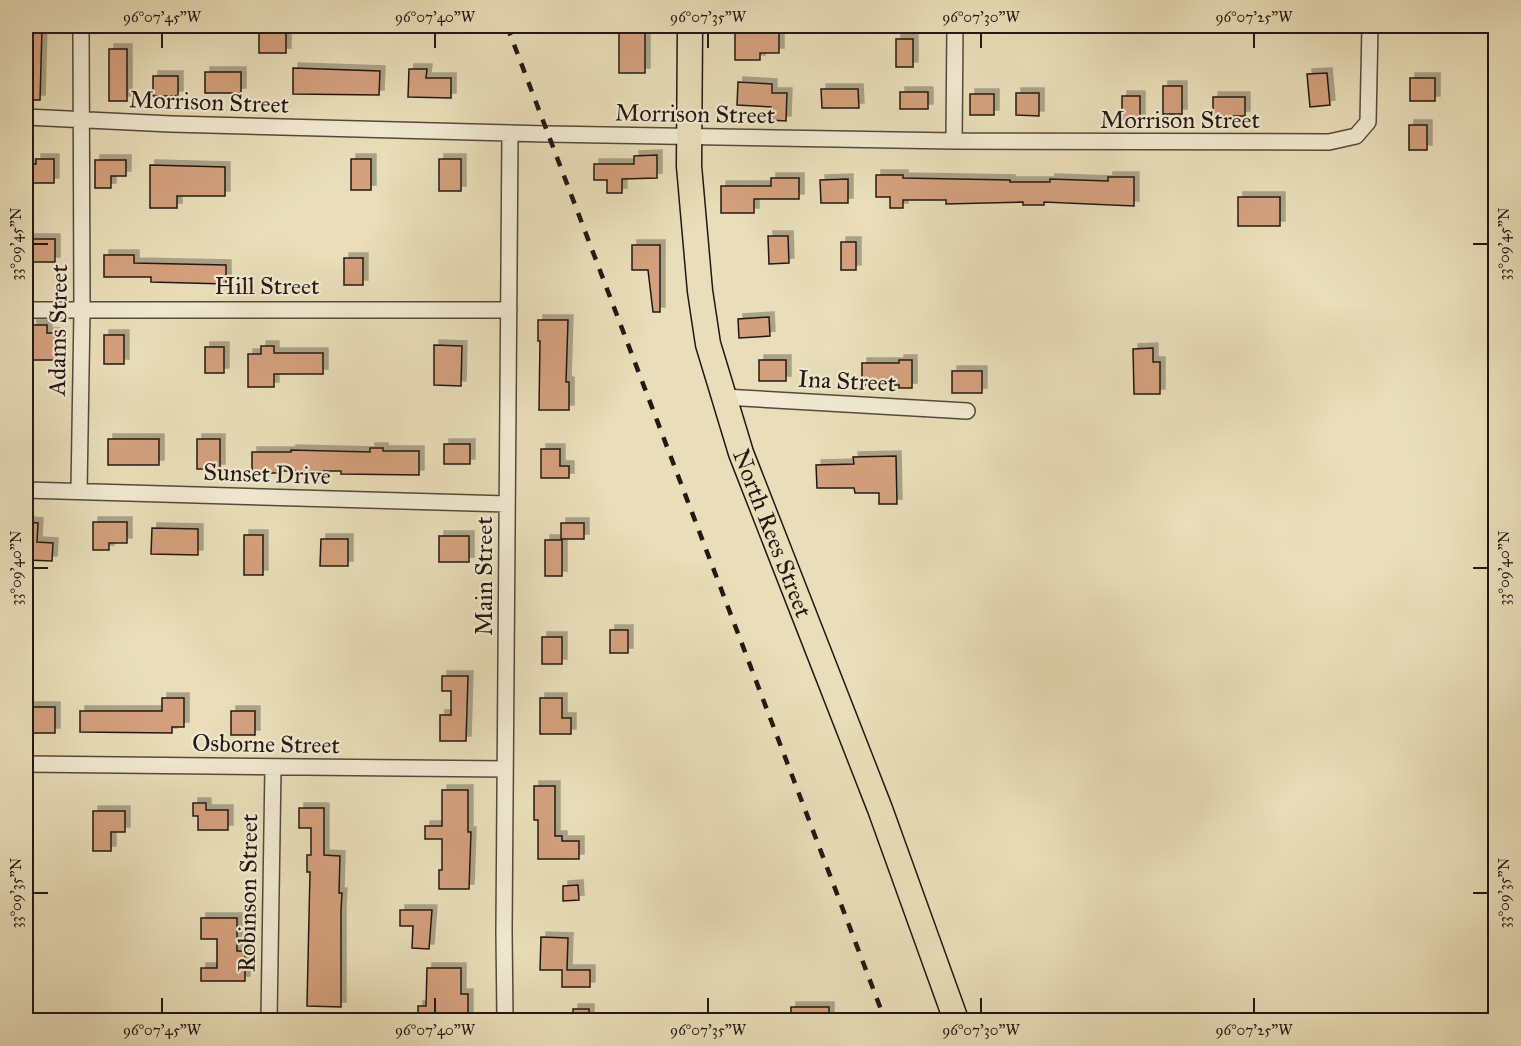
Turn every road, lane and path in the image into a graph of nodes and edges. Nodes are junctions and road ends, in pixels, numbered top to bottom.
1 (81, 26) edge
2 (690, 26) edge
3 (955, 26) edge
4 (1370, 26) edge
5 (26, 117) edge
6 (82, 119) junction
7 (510, 133) junction
8 (689, 136) junction
9 (954, 141) junction
10 (509, 309) junction
11 (26, 310) edge
12 (82, 311) junction
13 (724, 397) junction
14 (967, 411) dead end
15 (26, 490) edge
16 (79, 491) junction
17 (507, 504) junction
18 (26, 764) edge
19 (273, 767) junction
20 (505, 769) junction
21 (269, 1020) edge
22 (505, 1020) edge
23 (956, 1020) edge

1 - 6 street, Adams Street
2 - 8 main road, North Rees Street
3 - 9 street
4 - 9 street, Morrison Street
5 - 6 street, Morrison Street
6 - 7 street, Morrison Street
6 - 12 street, Adams Street
7 - 8 street, Morrison Street
7 - 10 street, Main Street
8 - 9 street, Morrison Street
8 - 13 main road, North Rees Street
10 - 12 street, Hill Street
10 - 17 street, Main Street
11 - 12 street, Hill Street
12 - 16 street, Adams Street
13 - 14 street, Ina Street
13 - 23 main road, North Rees Street
15 - 16 street, Sunset Drive
16 - 17 street, Sunset Drive
17 - 20 street, Main Street
18 - 19 street, Osborne Street
19 - 20 street, Osborne Street
19 - 21 street, Robinson Street
20 - 22 street, Main Street

